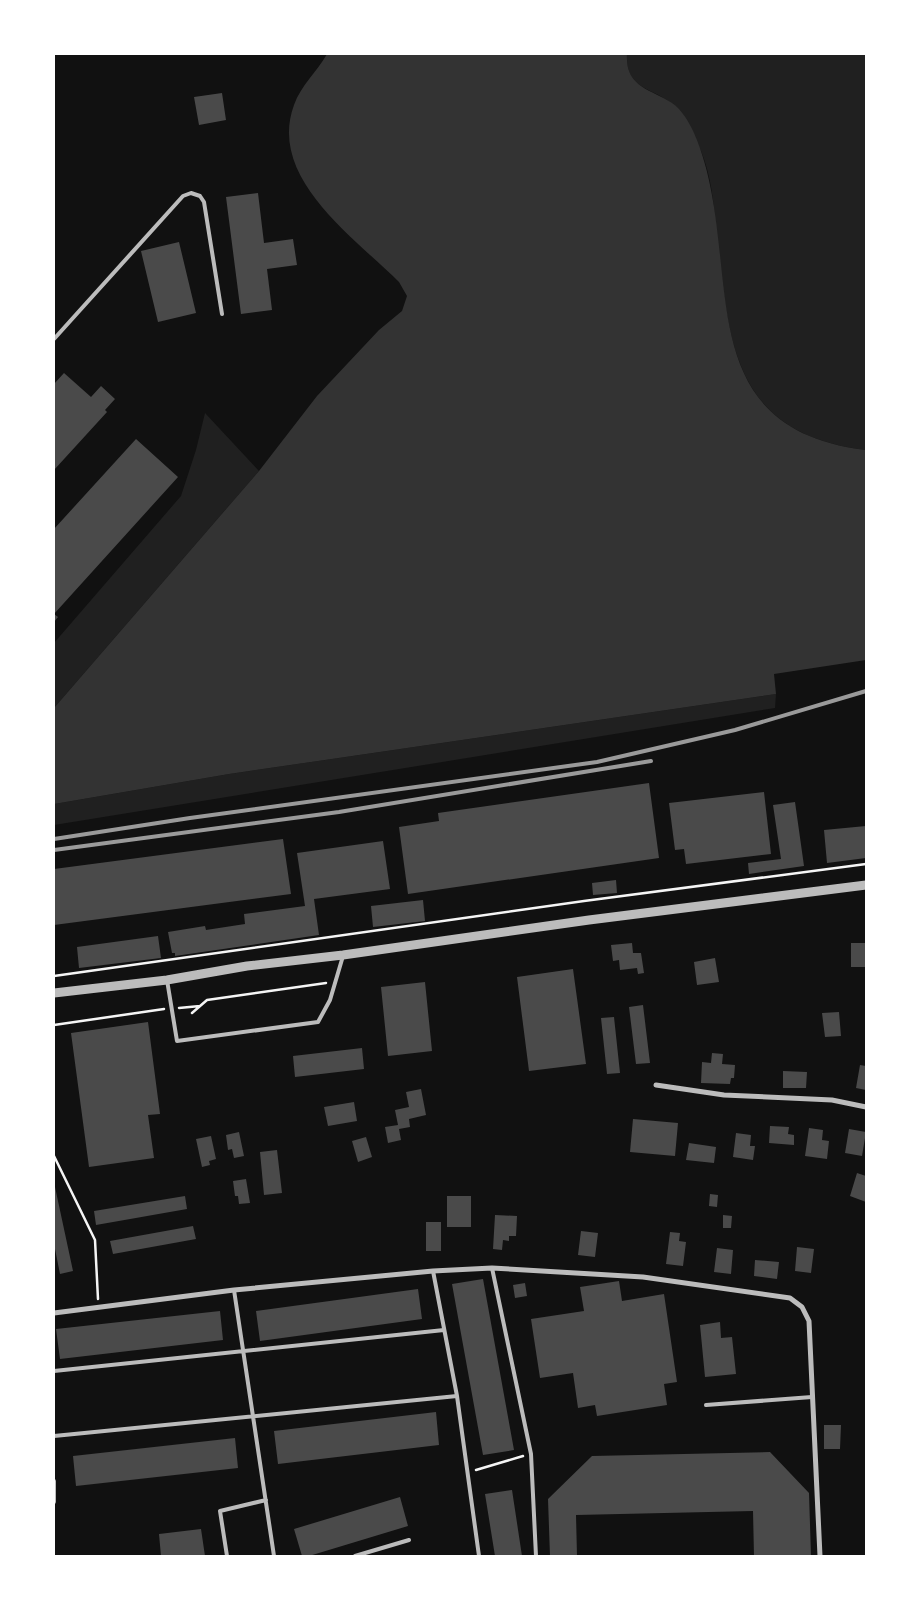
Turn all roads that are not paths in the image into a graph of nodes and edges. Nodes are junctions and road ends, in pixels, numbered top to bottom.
1 (222, 314) dead end
2 (54, 339) edge
3 (866, 885) edge
4 (343, 955) junction
5 (167, 980) junction
6 (54, 993) edge
7 (656, 1085) dead end
8 (866, 1107) edge
9 (492, 1268) junction
10 (433, 1271) junction
11 (234, 1290) junction
12 (54, 1313) edge
13 (444, 1330) junction
14 (243, 1352) junction
15 (54, 1371) edge
16 (456, 1396) junction
17 (812, 1396) junction
18 (706, 1405) dead end
19 (253, 1417) junction
20 (54, 1436) edge
21 (54, 1481) edge
22 (266, 1500) junction
23 (54, 1502) edge
24 (409, 1540) dead end
25 (227, 1556) edge
26 (274, 1556) edge
27 (354, 1556) edge
28 (478, 1556) edge
29 (536, 1556) edge
30 (820, 1556) edge

1 - 2 lane
3 - 4 street
4 - 5 street
4 - 5 lane
5 - 6 street
7 - 8 street
9 - 10 street
9 - 17 street
9 - 29 lane
10 - 11 street
10 - 13 lane
11 - 12 street
11 - 14 lane
13 - 14 lane
13 - 16 lane
14 - 15 lane
14 - 19 lane
16 - 19 lane
16 - 28 lane
17 - 18 lane
17 - 30 street
19 - 20 lane
19 - 22 lane
21 - 23 lane
22 - 25 lane
22 - 26 lane
24 - 27 lane

